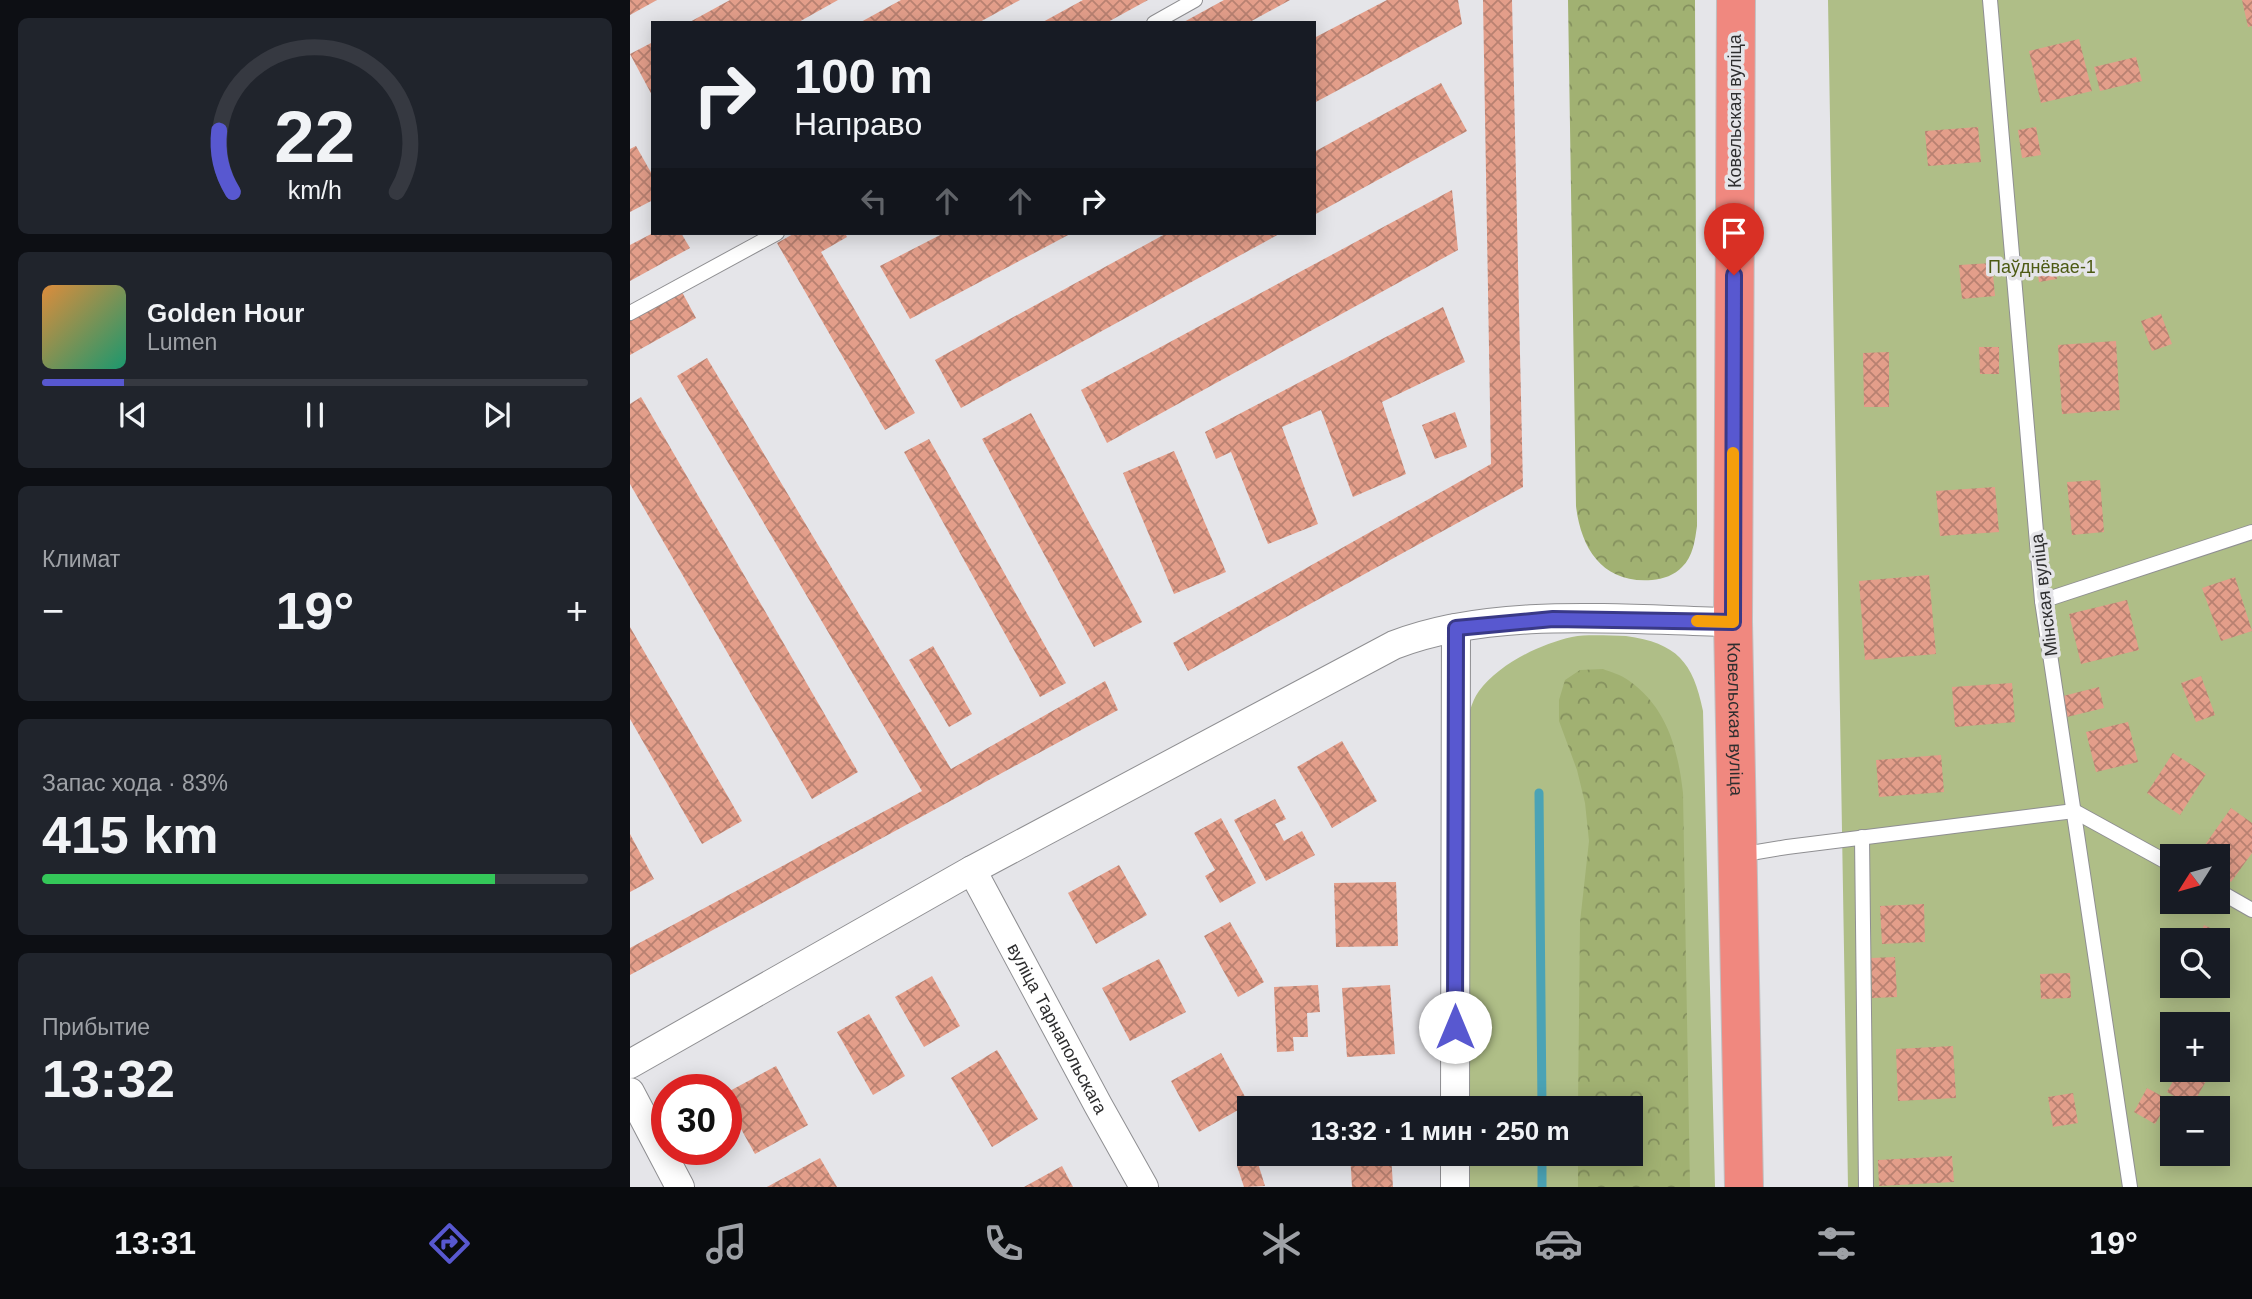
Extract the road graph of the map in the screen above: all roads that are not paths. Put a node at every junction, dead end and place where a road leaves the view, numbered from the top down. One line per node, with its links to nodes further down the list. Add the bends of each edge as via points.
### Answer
1 (1195, 0): 4 (lane)
2 (1735, 0): 9 (highway, Ковельская вуліца)
3 (1990, 0): 8 (lane, Мінская вуліца)
4 (1158, 21)
5 (774, 235): 6 (lane)
6 (630, 313)
7 (2252, 531): 8 (lane)
8 (2042, 601): 11 (lane, Мінская вуліца)
9 (1733, 622): 10 (street, via 1553,619); 13 (highway, Ковельская вуліца)
10 (1456, 628): 15 (street, via 1413,638 1370,657); 20 (street)
11 (2074, 811): 12 (lane); 14 (lane); 27 (lane, Мінская вуліца)
12 (1862, 837): 13 (lane); 26 (lane)
13 (1739, 856): 25 (highway, Ковельская вуліца)
14 (2160, 858)
15 (972, 870): 18 (street); 23 (street, вуліца Тарнапольскага)
16 (2230, 897): 17 (lane)
17 (2252, 910)
18 (630, 1064)
19 (630, 1093): 22 (street)
20 (1455, 1096)
21 (1455, 1166): 24 (street)
22 (680, 1187)
23 (1144, 1187)
24 (1455, 1187)
25 (1744, 1187)
26 (1866, 1187)
27 (2130, 1187)

